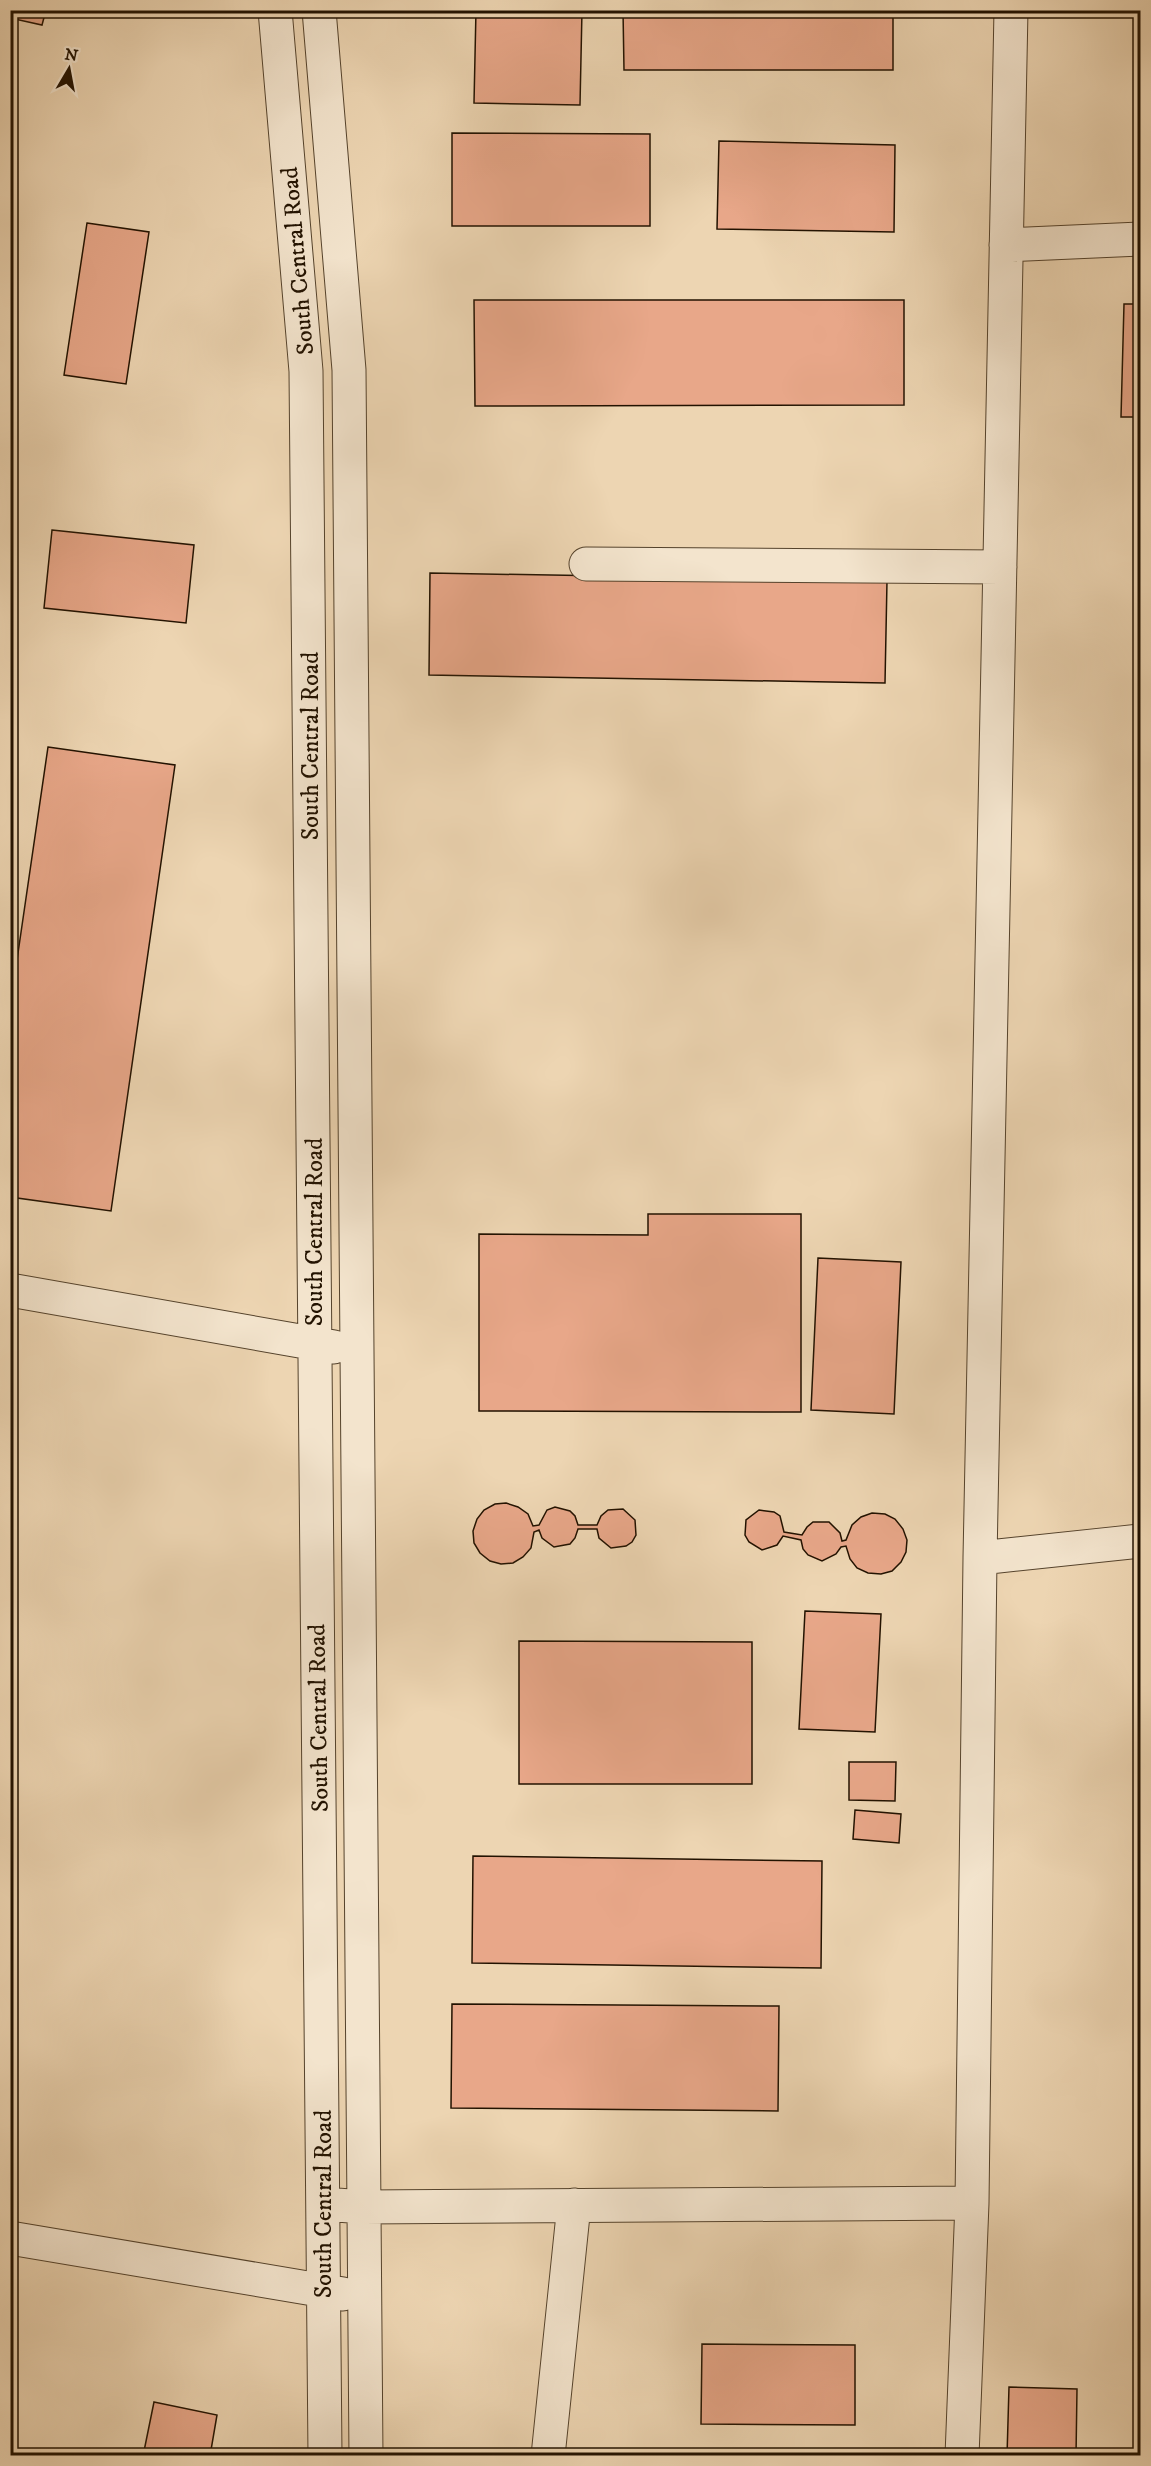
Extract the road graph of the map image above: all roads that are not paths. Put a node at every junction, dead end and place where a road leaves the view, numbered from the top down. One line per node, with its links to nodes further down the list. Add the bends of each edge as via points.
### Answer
1 (275, 10): 9 (street, South Central Road, via 306,371)
2 (319, 10): 10 (street, South Central Road, via 349,370)
3 (1011, 10): 5 (street)
4 (1140, 239): 5 (street)
5 (1006, 245): 7 (street)
6 (586, 564): 7 (street)
7 (1000, 567): 12 (street)
8 (10, 1290): 9 (street)
9 (315, 1344): 10 (street); 14 (street, South Central Road)
10 (357, 1351): 16 (street, South Central Road)
11 (1140, 1541): 12 (street)
12 (980, 1558): 13 (street)
13 (972, 2203): 15 (street); 23 (street)
14 (323, 2204): 16 (street); 18 (street, South Central Road)
15 (574, 2205): 16 (street); 22 (street)
16 (364, 2206): 19 (street, South Central Road)
17 (10, 2238): 18 (street)
18 (323, 2292): 19 (street); 20 (street, South Central Road)
19 (364, 2297): 21 (street, South Central Road)
20 (325, 2456)
21 (366, 2456)
22 (548, 2456)
23 (962, 2456)

